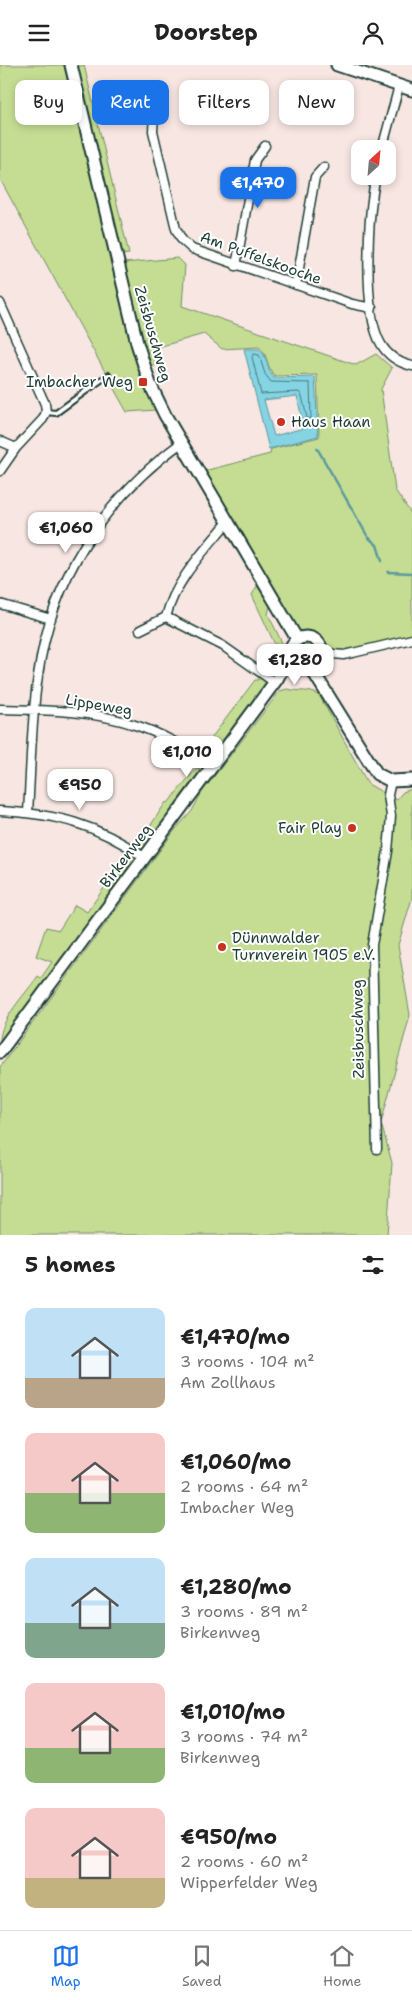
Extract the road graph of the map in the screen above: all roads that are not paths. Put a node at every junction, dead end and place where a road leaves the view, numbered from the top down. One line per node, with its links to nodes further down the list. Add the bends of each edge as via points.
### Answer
1 (71, 65): 18 (street, Zeisbuschweg, via 144,369)
2 (337, 65): 3 (street)
3 (399, 86): 4 (street); 6 (street)
4 (412, 90)
5 (153, 125): 10 (street, Am Puffelskooche, via 176,229 182,240 192,249)
6 (384, 140)
7 (266, 146): 10 (street, via 255,160)
8 (324, 167): 11 (street, via 315,177)
9 (375, 185): 13 (street, via 368,242)
10 (236, 265): 11 (street, Am Puffelskooche)
11 (296, 285): 13 (street, Am Puffelskooche)
12 (0, 303): 16 (street)
13 (372, 308): 14 (street, via 381,344 395,359)
14 (412, 366)
15 (108, 375): 16 (lane, via 56,413)
16 (46, 412): 19 (street)
17 (0, 441): 19 (street)
18 (181, 443): 21 (street, Zeisbuschweg); 24 (street, via 151,466 93,531 68,575)
19 (16, 448): 20 (street)
20 (0, 471)
21 (227, 523): 23 (street, via 171,599); 26 (street, Zeisbuschweg)
22 (0, 604): 24 (street)
23 (166, 617): 25 (street); 31 (street, via 223,646)
24 (51, 619): 33 (street, via 38,676)
25 (140, 630)
26 (297, 639): 28 (street, via 305,636 314,638); 29 (street, via 291,646)
27 (412, 639): 28 (street, via 344,655)
28 (322, 653): 30 (street, via 319,662)
29 (290, 655): 30 (street, via 293,663); 31 (street, Birkenweg)
30 (306, 668): 31 (street, Birkenweg); 36 (street, via 371,767)
31 (276, 681): 34 (street, Birkenweg)
32 (0, 709): 33 (street, Lippeweg)
33 (35, 710): 34 (street, Lippeweg, via 76,712 138,726 164,736); 38 (street)
34 (214, 764): 39 (street, Birkenweg)
35 (412, 780): 36 (street)
36 (391, 781): 41 (street, Zeisbuschweg, via 388,851 372,945)
37 (0, 811): 38 (street)
38 (28, 812): 39 (street, via 61,817 88,826)
39 (144, 857): 40 (street, Birkenweg)
40 (1, 1050)
41 (377, 1149)

